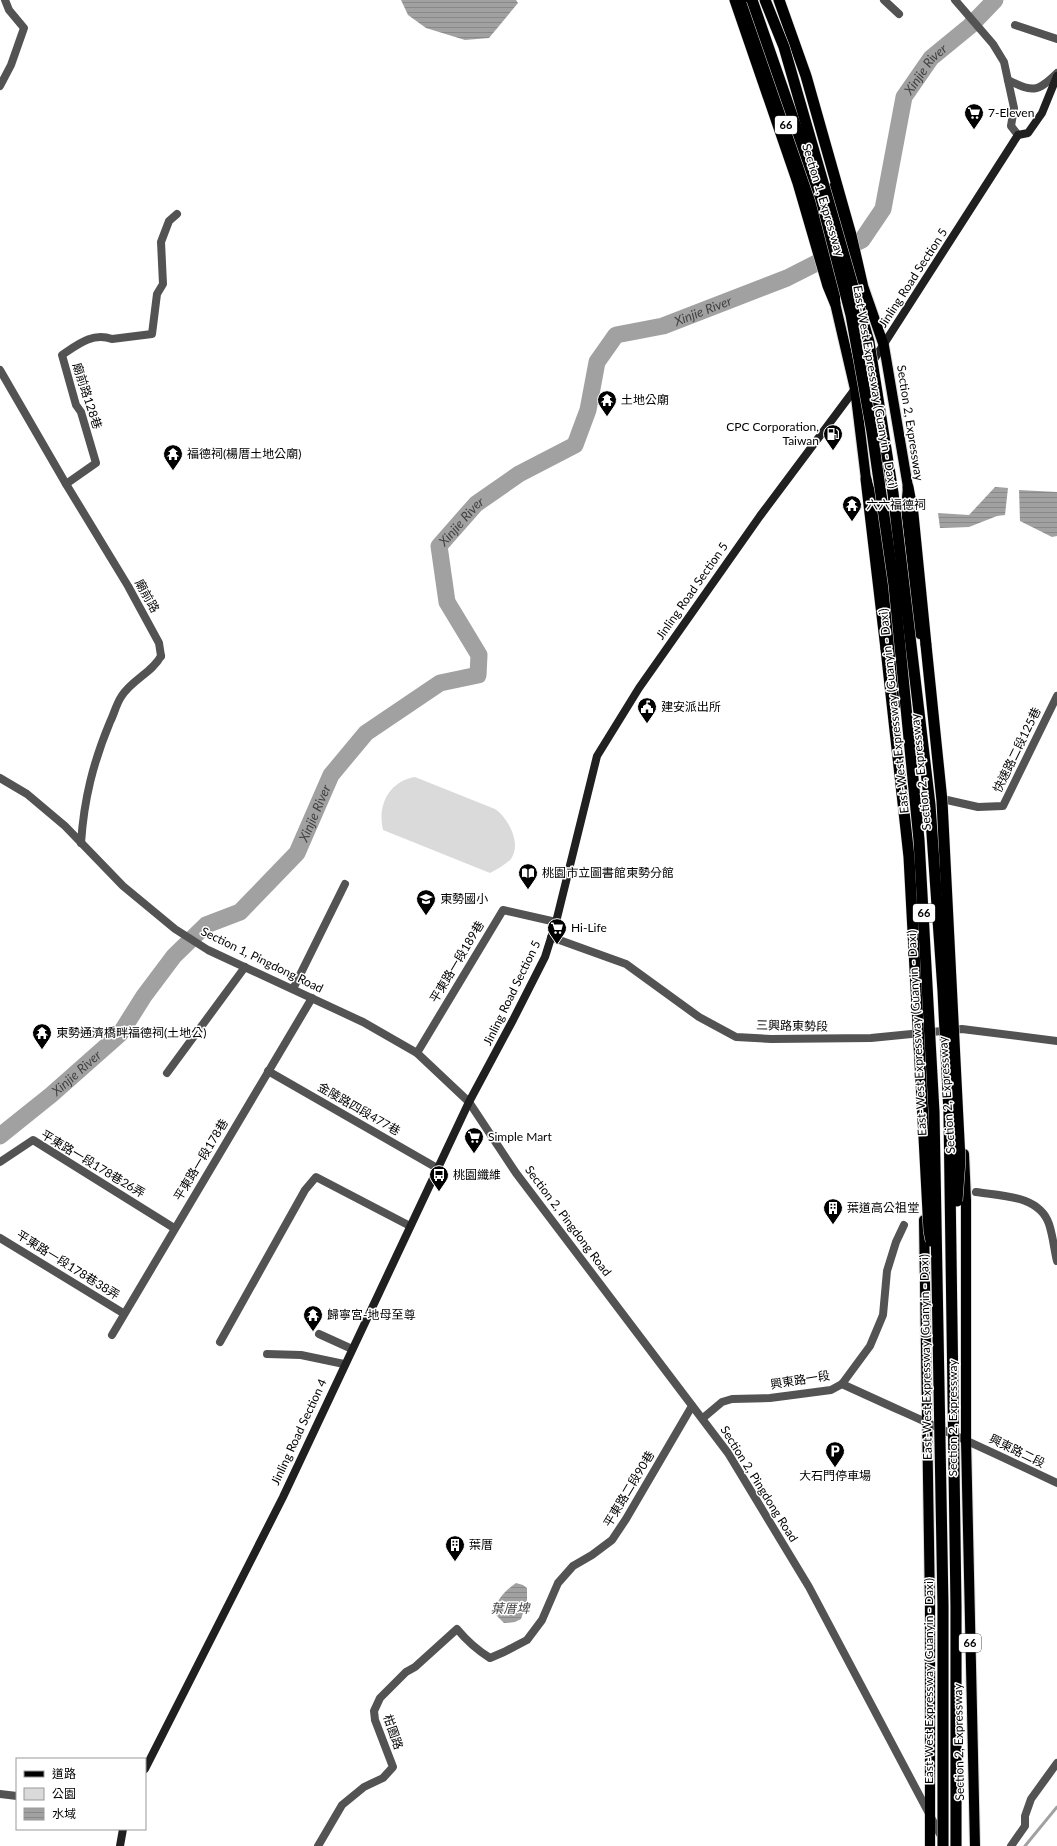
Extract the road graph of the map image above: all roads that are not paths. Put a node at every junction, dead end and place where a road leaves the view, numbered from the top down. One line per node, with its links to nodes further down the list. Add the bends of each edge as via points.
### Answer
1 (5, 0): 15 (street, via 9,10 24,28)
2 (736, 0): 19 (highway)
3 (742, 0): 19 (main road, Section 1, Expressway / 66, via 808,189)
4 (752, 0): 55 (highway, East-West Expressway (Guanyin - Daxi) / 66, bridge, via 821,199 851,315 872,432 894,585 919,840 934,1112)
5 (765, 0): 56 (highway, East-West Expressway (Guanyin - Daxi) / 66, bridge, via 784,47 869,342 893,493 930,813 949,1113)
6 (778, 0): 18 (main road, Section 1, Expressway / 66); 18 (highway, via 806,76)
7 (884, 0): 9 (street)
8 (955, 0): 14 (street, via 993,44 1004,62)
9 (899, 14)
10 (1015, 25): 11 (street)
11 (1057, 39)
12 (1057, 73): 14 (street, via 1044,86 1032,89)
13 (1057, 76): 16 (main road, via 1042,113 1028,133)
14 (1008, 80): 16 (street, via 1014,108 1011,126)
15 (0, 86)
16 (1018, 135): 22 (main road, Jinling Road Section 5)
17 (177, 214): 26 (street, 廟前路128巷, via 169,221 161,242 163,284 157,294 152,334 112,339 87,338 62,355 96,463)
18 (848, 237): 20 (highway)
19 (822, 252): 21 (highway)
20 (862, 283): 22 (main road, 66)
21 (835, 303): 24 (main road, 66)
22 (884, 346): 24 (main road, Jinling Road Section 5); 27 (main road, Section 2, Expressway / 66)
23 (0, 370): 26 (street, 廟前路)
24 (855, 389): 25 (main road, Section 2, Expressway / 66); 33 (main road, Jinling Road Section 5, via 760,516 639,688 597,756)
25 (866, 479): 39 (main road, Section 2, Expressway / 66, via 878,517 914,853); 55 (highway, bridge, via 909,857 929,1231)
26 (66, 484): 31 (street, 廟前路, via 128,586 159,643 161,656 156,664 121,696 100,745 88,787)
27 (908, 487): 38 (main road, Section 2, Expressway / 66, via 907,525 938,804); 56 (highway, bridge, via 913,514 942,801 960,1160)
28 (1057, 696): 30 (street, 快速路二段125巷, via 1003,806 978,807)
29 (0, 778): 31 (street, Section 1, Pingdong Road, via 27,794)
30 (947, 800)
31 (81, 843): 35 (street, Section 1, Pingdong Road, via 123,886 175,929 208,950)
32 (345, 884): 36 (street)
33 (556, 922): 34 (main road, Jinling Road Section 5); 41 (street, 平東路一段189巷, via 503,910)
34 (552, 938): 39 (street, 三興路東勢段, via 626,964 699,1017 736,1037 871,1038); 44 (main road, Jinling Road Section 5, via 514,1020)
35 (245, 967): 36 (street, Section 1, Pingdong Road); 43 (street)
36 (293, 989): 37 (street, Section 1, Pingdong Road)
37 (312, 998): 41 (street, Section 1, Pingdong Road, via 363,1022); 42 (street, 平東路一段178巷)
38 (956, 1029): 39 (street, 三興路東勢段); 40 (street, 三興路東勢段); 68 (main road, Section 2, Expressway / 66, via 966,1188)
39 (923, 1032): 67 (main road, Section 2, Expressway / 66)
40 (1057, 1041)
41 (417, 1053): 44 (street, Section 1, Pingdong Road)
42 (268, 1071): 46 (street, 金陵路四段477巷); 52 (street, 平東路一段178巷)
43 (166, 1073)
44 (469, 1102): 46 (main road, Jinling Road Section 4); 65 (street, Section 2, Pingdong Road, via 516,1173)
45 (0, 1162): 52 (street, 平東路一段178巷26弄, via 33,1140)
46 (438, 1168): 51 (main road, Jinling Road Section 4)
47 (976, 1192): 49 (street, via 1026,1201 1041,1210)
48 (1057, 1220): 49 (street)
49 (1048, 1223): 54 (street)
50 (904, 1225): 64 (street, via 887,1271 883,1315 870,1346)
51 (410, 1226): 60 (street, via 316,1177 305,1190); 61 (main road, Jinling Road Section 4)
52 (174, 1228): 57 (street, 平東路一段178巷)
53 (0, 1238): 57 (street, 平東路一段178巷38弄)
54 (1057, 1261)
55 (938, 1274): 80 (highway, East-West Expressway (Guanyin - Daxi) / 66, bridge, via 943,1606)
56 (951, 1276): 82 (highway, East-West Expressway (Guanyin - Daxi) / 66, bridge, via 956,1607)
57 (123, 1313): 59 (street, 平東路一段178巷)
58 (319, 1334): 61 (street)
59 (112, 1335)
60 (220, 1342)
61 (352, 1349): 63 (main road, Jinling Road Section 4)
62 (267, 1354): 63 (street, via 302,1354)
63 (344, 1364): 72 (main road, Jinling Road Section 4, via 283,1497)
64 (842, 1384): 66 (street, 興東路一段, via 831,1390 770,1398 732,1399 722,1402); 67 (street, 興東路一段)
65 (692, 1406): 66 (street, Section 2, Pingdong Road); 70 (street, 平東路二段90巷, via 612,1540 573,1566 558,1583 542,1620 527,1640 490,1658 465,1640)
66 (703, 1418): 75 (street, Section 2, Pingdong Road, via 728,1453 809,1587)
67 (927, 1424): 68 (street, 興東路一段); 75 (main road, Section 2, Expressway / 66)
68 (966, 1440): 69 (street, 興東路二段); 83 (main road, Section 2, Expressway / 66)
69 (1057, 1483)
70 (457, 1629): 78 (street, 柑園路, via 406,1672 380,1698 374,1711 375,1720 393,1767 383,1778 364,1787 342,1806)
71 (1057, 1763): 84 (street, via 1031,1799 1025,1816 1025,1826)
72 (146, 1767)
73 (0, 1794): 74 (street)
74 (16, 1796)
75 (930, 1816): 79 (main road, Section 2, Expressway / 66); 81 (street, Section 2, Pingdong Road)
76 (123, 1830): 77 (main road)
77 (120, 1846)
78 (318, 1846)
79 (930, 1846)
80 (943, 1846)
81 (946, 1846)
82 (956, 1846)
83 (975, 1846)
84 (1011, 1846)

